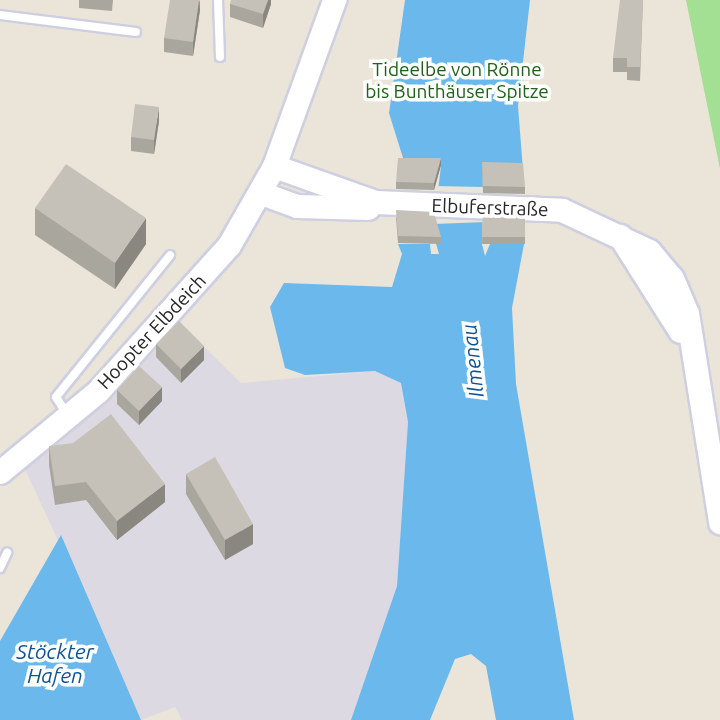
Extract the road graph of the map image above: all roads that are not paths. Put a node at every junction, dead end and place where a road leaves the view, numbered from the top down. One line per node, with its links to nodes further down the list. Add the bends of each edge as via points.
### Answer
1 (218, 0): 5 (lane)
2 (334, 0): 6 (street, Hoopter Elbdeich)
3 (0, 15): 4 (lane)
4 (136, 32)
5 (220, 57)
6 (274, 166): 7 (street, Hoopter Elbdeich); 8 (street, Elbuferstraße, via 353,197)
7 (261, 193): 8 (street, Elbuferstraße, via 313,208); 10 (street, Hoopter Elbdeich, via 202,279)
8 (396, 205): 12 (street, Elbuferstraße, via 525,207 579,215 620,236 664,298 696,375)
9 (170, 255): 10 (lane, via 56,397)
10 (69, 416): 11 (street, Hoopter Elbdeich)
11 (0, 472)
12 (720, 522)
13 (7, 554): 14 (lane)
14 (0, 568)

